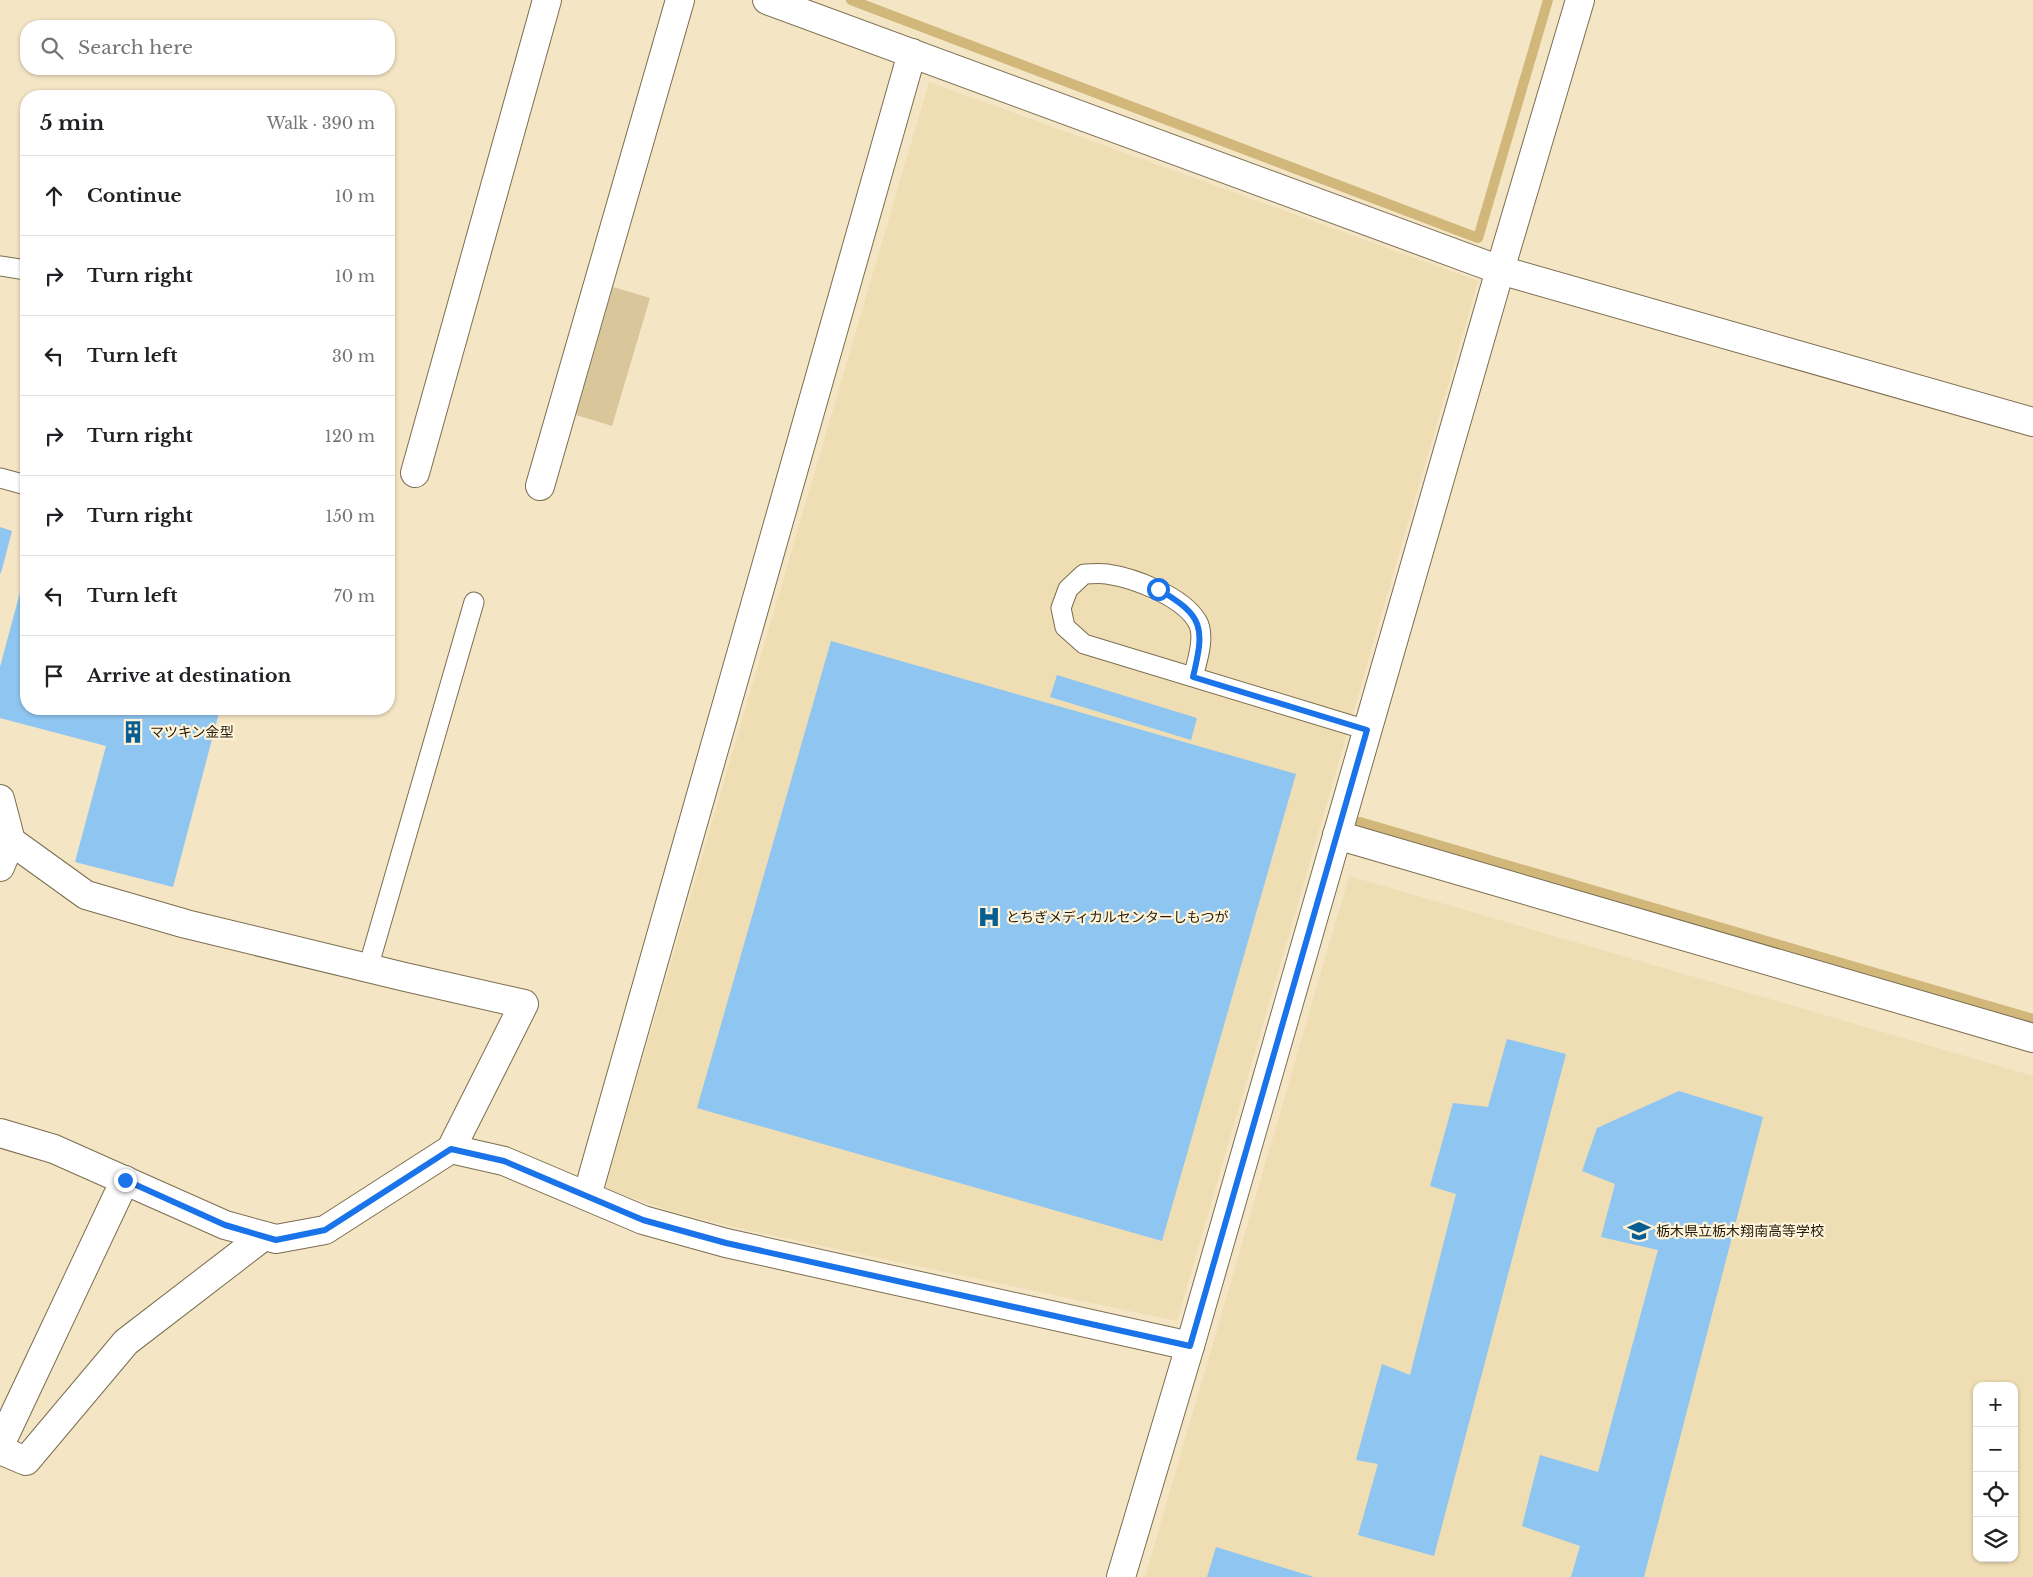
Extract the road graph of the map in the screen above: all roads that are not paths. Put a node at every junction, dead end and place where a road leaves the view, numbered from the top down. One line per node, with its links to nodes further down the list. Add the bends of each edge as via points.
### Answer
1 (547, 0): 10 (street)
2 (680, 0): 13 (street)
3 (767, 0): 5 (street)
4 (1580, 0): 8 (street)
5 (912, 53): 8 (street); 26 (street)
6 (0, 266): 7 (lane)
7 (20, 269)
8 (1500, 270): 9 (street); 16 (street)
9 (2033, 422)
10 (415, 473)
11 (0, 478): 12 (lane)
12 (20, 483)
13 (540, 486)
14 (474, 602): 21 (lane)
15 (1193, 677): 15 (lane, via 1084,644 1065,627 1061,608 1068,589 1084,574 1107,574 1158,589 1177,600 1198,621 1201,644); 16 (lane)
16 (1367, 730): 18 (street)
17 (0, 799): 19 (street)
18 (1337, 835): 22 (street); 28 (street)
19 (11, 841): 20 (street); 21 (street, via 86,895 186,924)
20 (0, 867)
21 (368, 968): 24 (street, via 524,1004)
22 (2033, 1038)
23 (0, 1133): 25 (street, via 54,1149)
24 (451, 1149): 26 (street, via 504,1161); 27 (street, via 325,1230 276,1240)
25 (125, 1180): 27 (street, via 225,1225); 29 (street)
26 (587, 1196): 28 (street, via 643,1220 726,1243)
27 (264, 1236): 30 (street, via 126,1342 26,1461)
28 (1190, 1346): 31 (street)
29 (0, 1445)
30 (0, 1450)
31 (1121, 1577)

